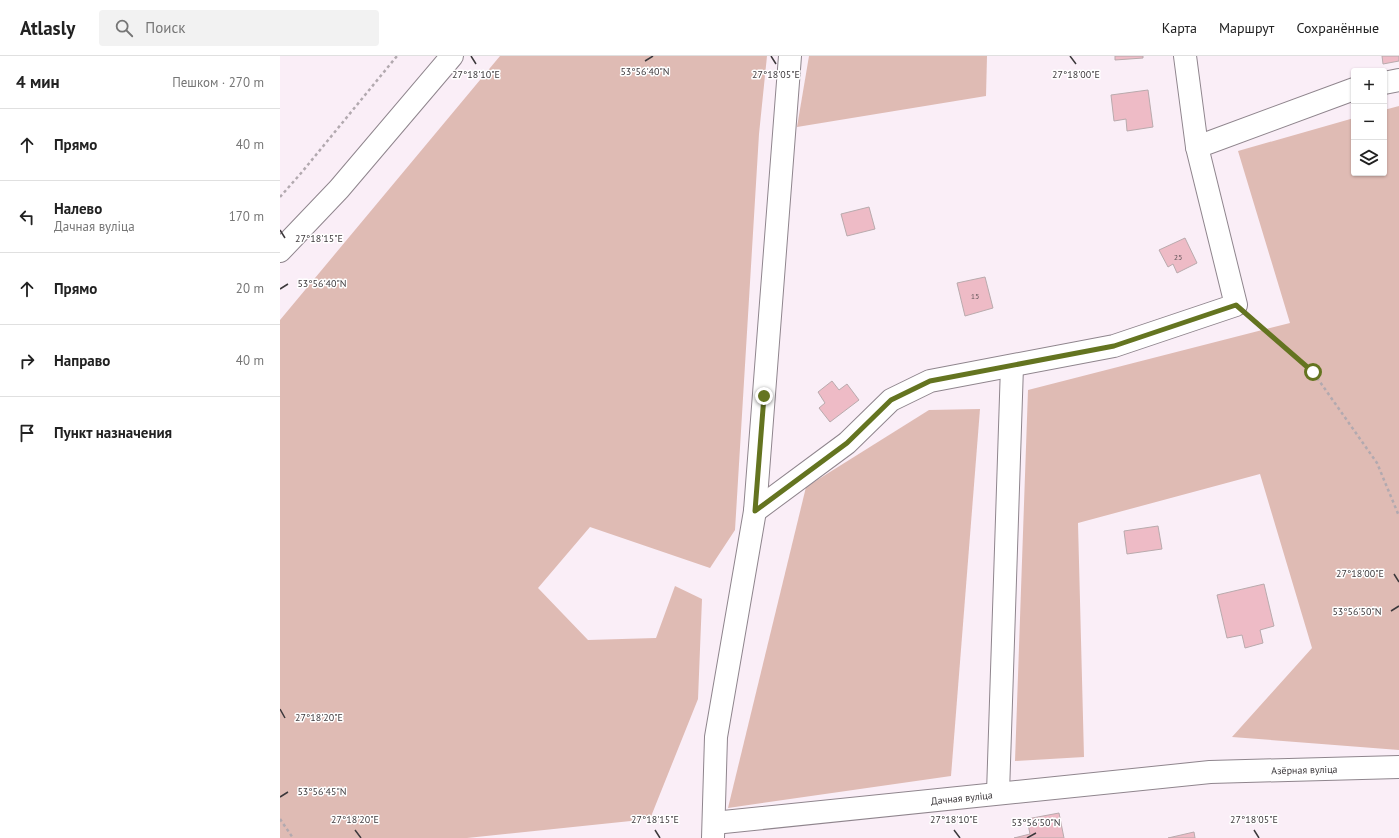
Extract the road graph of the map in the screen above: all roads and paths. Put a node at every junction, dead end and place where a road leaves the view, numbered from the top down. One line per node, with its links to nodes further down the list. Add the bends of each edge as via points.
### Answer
1 (397, 56): 9 (path)
2 (452, 56): 10 (street, via 339,189)
3 (790, 56): 13 (street)
4 (1185, 56): 8 (street)
5 (1399, 80): 6 (street)
6 (1387, 82)
7 (1351, 90): 8 (street)
8 (1198, 147): 11 (street)
9 (280, 197)
10 (280, 251)
11 (1236, 305): 12 (street, via 1114,346); 14 (path, via 1313,372 1377,463)
12 (1012, 366): 13 (street, via 930,381 891,400 847,443); 17 (street)
13 (755, 511): 19 (street, via 716,737)
14 (1399, 516)
15 (1399, 767): 16 (street, Азёрная вуліца)
16 (1210, 772): 17 (street, Дачная вуліца)
17 (998, 793): 19 (street, Дачная вуліца)
18 (280, 819): 20 (path)
19 (714, 830)
20 (293, 838)

